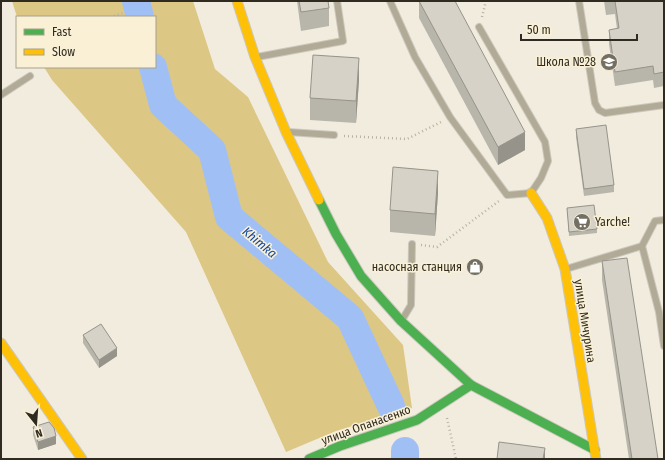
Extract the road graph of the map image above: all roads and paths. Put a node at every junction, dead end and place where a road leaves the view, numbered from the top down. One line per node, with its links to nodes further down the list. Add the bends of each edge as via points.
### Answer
1 (237, 1): 9 (street)
2 (337, 1): 9 (lane, via 343,41)
3 (390, 1): 13 (lane, via 415,57)
4 (486, 1): 8 (path)
5 (579, 1): 12 (lane, via 595,103 599,110 605,113)
6 (124, 13): 7 (path)
7 (114, 16)
8 (478, 27): 16 (lane, via 545,142 548,161)
9 (255, 57): 14 (street)
10 (30, 76): 11 (lane)
11 (1, 95)
12 (664, 105)
13 (450, 117): 15 (path, via 408,139); 17 (lane)
14 (286, 132): 15 (lane); 23 (street, via 336,234 357,270)
15 (334, 135)
16 (531, 193): 17 (lane); 22 (street, улица Мичурина, via 547,218)
17 (507, 195): 21 (path)
18 (664, 220): 20 (lane, via 655,221)
19 (412, 244): 23 (lane, via 411,305)
20 (642, 246): 22 (lane); 25 (lane, via 659,312)
21 (437, 247)
22 (565, 269): 28 (street, улица Мичурина)
23 (401, 321): 26 (street)
24 (1, 343): 29 (street)
25 (664, 346)
26 (471, 385): 27 (street, улица Опанасенко); 28 (street)
27 (444, 402): 30 (street, улица Опанасенко, via 417,420); 31 (path)
28 (595, 455)
29 (82, 459)
30 (309, 459)
31 (456, 459)

